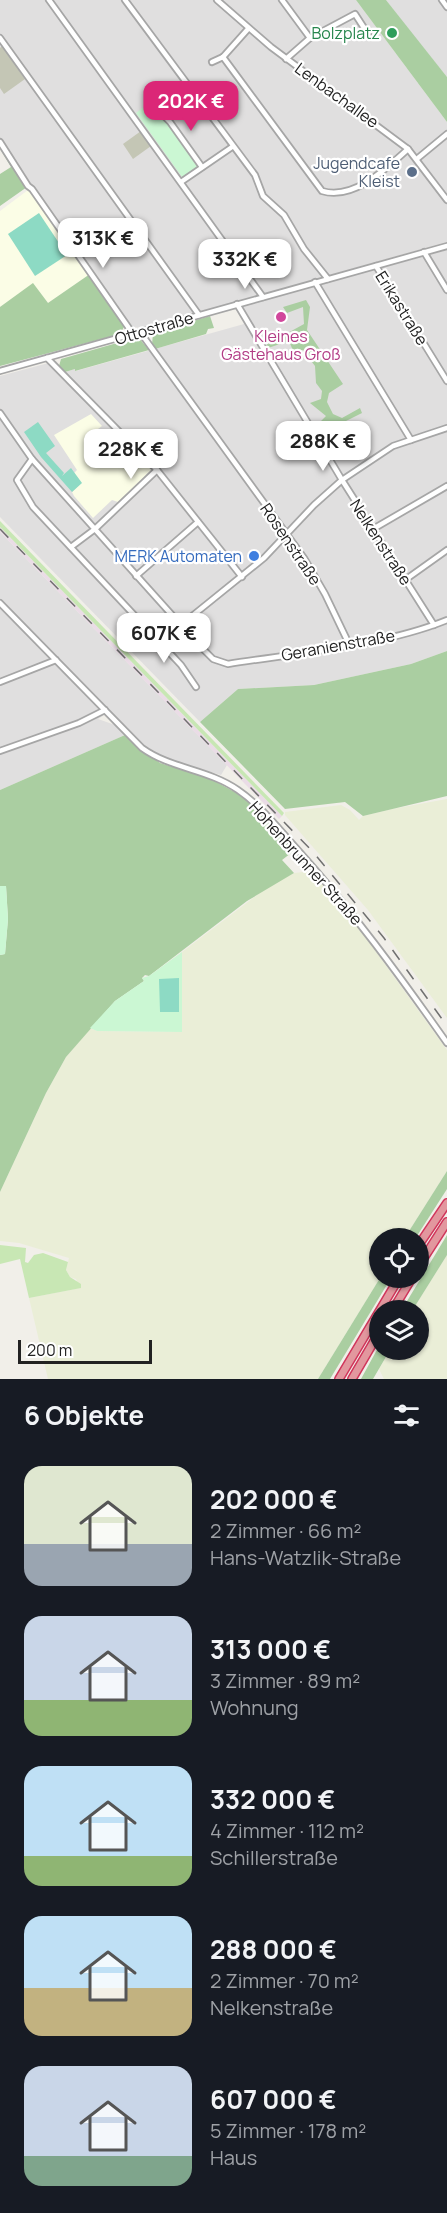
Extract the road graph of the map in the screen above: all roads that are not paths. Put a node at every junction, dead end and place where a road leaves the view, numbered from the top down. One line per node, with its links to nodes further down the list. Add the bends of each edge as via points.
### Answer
1 (49, 0): 21 (street)
2 (125, 0): 17 (street)
3 (217, 0): 7 (street, Lenbachallee)
4 (282, 0): 10 (street)
5 (442, 0): 6 (street)
6 (447, 7)
7 (248, 29): 11 (street); 12 (street, Lenbachallee)
8 (368, 34): 10 (street, via 355,14)
9 (0, 38): 31 (street)
10 (310, 38): 12 (street)
11 (223, 57): 13 (street); 18 (street, via 322,191 335,194 351,190)
12 (286, 59): 18 (street, Lenbachallee)
13 (212, 62)
14 (161, 113): 20 (street)
15 (447, 134): 19 (street)
16 (0, 142): 33 (street)
17 (232, 147): 20 (street); 26 (street, via 255,176 263,196 284,215)
18 (408, 149): 19 (street, Lenbachallee)
19 (418, 158): 22 (street, Lenbachallee)
20 (202, 167): 21 (street)
21 (181, 182): 29 (street)
22 (447, 200)
23 (447, 246): 24 (street, Ottostraße)
24 (424, 252): 25 (street, Ottostraße); 28 (street)
25 (376, 266): 26 (street, Ottostraße); 36 (street, Erikastraße)
26 (328, 279): 27 (street, Ottostraße)
27 (315, 282): 29 (street, Ottostraße); 39 (street)
28 (447, 290)
29 (263, 297): 30 (street, Ottostraße)
30 (237, 304): 31 (street, Ottostraße); 42 (street, Nelkenstraße)
31 (199, 315): 32 (street, Ottostraße)
32 (140, 332): 33 (street, Ottostraße); 47 (street, Rosenstraße)
33 (133, 334): 34 (street, Ottostraße)
34 (47, 358): 35 (street, Ottostraße); 41 (street)
35 (0, 371)
36 (447, 381)
37 (0, 413): 40 (street)
38 (447, 428): 39 (street)
39 (411, 441): 42 (street, via 383,452)
40 (32, 459): 46 (street); 48 (street, via 18,477 18,486)
41 (157, 471): 44 (street); 46 (street)
42 (342, 480): 45 (street, Nelkenstraße); 47 (street)
43 (447, 486): 45 (street)
44 (198, 522): 50 (street); 51 (street)
45 (373, 529): 52 (street, Nelkenstraße)
46 (95, 530): 48 (street); 50 (street)
47 (286, 534): 51 (street); 58 (street, Rosenstraße, via 324,591)
48 (71, 547): 57 (street)
49 (447, 550): 52 (street)
50 (136, 576): 55 (street)
51 (242, 577): 55 (street)
52 (405, 580): 56 (street, Nelkenstraße)
53 (0, 603): 59 (street, Hohenbrunner Straße)
54 (447, 620): 56 (street, Geranienstraße)
55 (179, 623): 57 (street); 58 (street, Geranienstraße, via 213,659 228,664)
56 (434, 625): 58 (street, Geranienstraße)
57 (154, 636): 61 (street)
58 (349, 644)
59 (56, 660): 60 (street); 62 (street, Hohenbrunner Straße)
60 (0, 682)
61 (196, 687)
62 (105, 710): 63 (street); 64 (street, Hohenbrunner Straße, via 154,756 214,777 256,805 360,922)
63 (0, 751)
64 (447, 1043)
65 (447, 1203): 67 (highway)
66 (447, 1222): 68 (highway)
67 (429, 1230)
68 (429, 1250)
69 (393, 1288): 71 (highway)
70 (369, 1350): 72 (highway)
71 (339, 1379)
72 (352, 1379)

